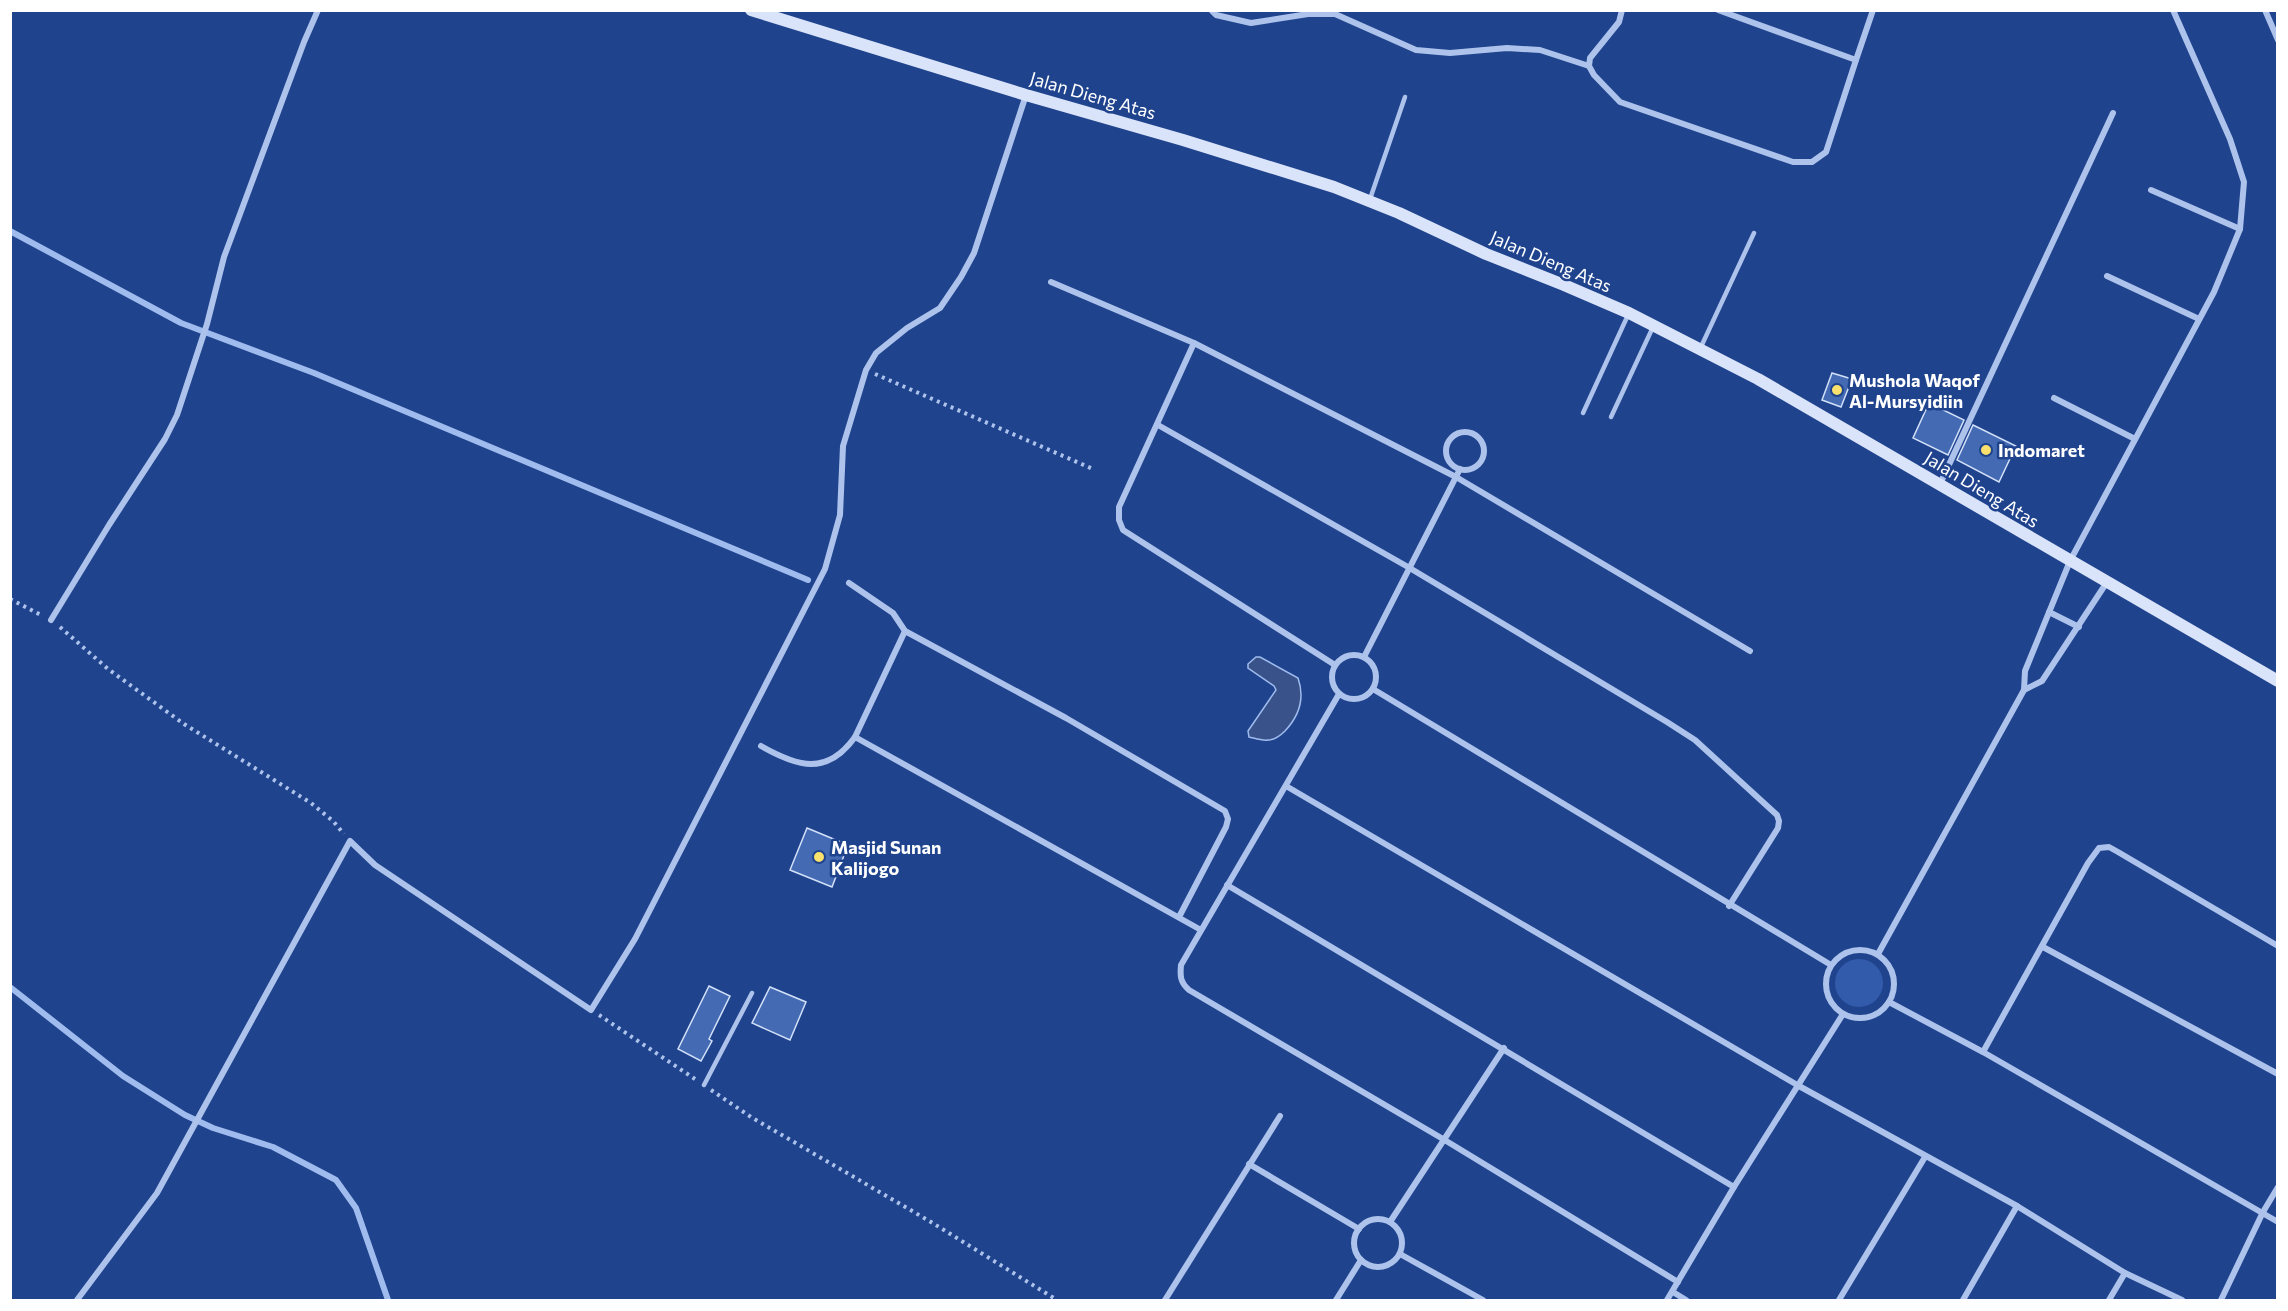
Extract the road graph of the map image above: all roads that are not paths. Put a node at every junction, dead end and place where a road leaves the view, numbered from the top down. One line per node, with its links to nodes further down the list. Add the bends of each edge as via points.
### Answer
1 (318, 10): 39 (street, via 224,257 177,416)
2 (752, 10): 12 (street, Jalan Dieng Atas)
3 (1210, 10): 11 (street, via 1251,23 1335,14 1416,50 1540,50)
4 (1622, 10): 11 (street, via 1619,22 1590,58)
5 (1719, 10): 10 (street)
6 (1873, 10): 10 (street)
7 (2173, 10): 17 (street, via 2230,139 2244,182)
8 (2265, 10): 9 (street)
9 (2277, 40)
10 (1856, 60): 11 (street, via 1826,152 1812,162 1793,162 1620,102)
11 (1589, 66)
12 (1026, 95): 16 (street, Jalan Dieng Atas, via 1243,158); 84 (street, via 974,253 940,308 876,353 866,370 843,446 840,515 825,569 635,939 591,1010 375,865 350,841 156,1193)
13 (1405, 97): 16 (lane)
14 (2114, 113): 33 (street)
15 (2151, 190): 17 (street)
16 (1369, 202): 21 (street, Jalan Dieng Atas)
17 (2240, 229): 22 (street)
18 (1754, 233): 25 (lane)
19 (2106, 276): 22 (street)
20 (1051, 282): 24 (street)
21 (1629, 313): 23 (street, Jalan Dieng Atas); 27 (lane)
22 (2199, 319): 30 (street)
23 (1654, 326): 25 (street, Jalan Dieng Atas); 28 (lane)
24 (1194, 343): 29 (street); 32 (street)
25 (1700, 349): 33 (street, Jalan Dieng Atas)
26 (2054, 398): 30 (street)
27 (1583, 413)
28 (1611, 417)
29 (1158, 425): 35 (street); 44 (street, via 1119,507 1124,530)
30 (2135, 439): 34 (street)
31 (1460, 469): 31 (street, via 1450,462 1447,445 1454,435 1472,433 1482,441 1485,454 1478,465); 32 (street)
32 (1456, 477): 35 (street); 42 (street)
33 (1940, 484): 34 (street, Jalan Dieng Atas)
34 (2070, 561): 36 (street, Jalan Dieng Atas); 38 (street)
35 (1408, 567): 43 (street); 53 (street, via 1695,740 1778,815 1778,828)
36 (2107, 582): 40 (street); 45 (street, Jalan Dieng Atas)
37 (849, 583): 41 (street, via 893,613)
38 (2049, 612): 40 (street); 47 (street, via 2025,671)
39 (51, 620)
40 (2079, 627): 47 (street, via 2042,681)
41 (905, 632): 49 (street); 54 (street, via 1066,718 1225,811 1226,827)
42 (1750, 651)
43 (1364, 657): 44 (street, via 1345,657); 46 (street, via 1376,675)
44 (1335, 665): 48 (street, via 1332,683)
45 (2277, 681)
46 (1373, 689): 48 (street, via 1353,700); 53 (street)
47 (2024, 690): 58 (street)
48 (1339, 694): 51 (street)
49 (855, 737): 50 (street, via 830,761 813,765 798,764); 54 (street)
50 (761, 746)
51 (1286, 786): 52 (street); 67 (street)
52 (1227, 885): 55 (street); 63 (street)
53 (1729, 906): 59 (street)
54 (1179, 917): 55 (street)
55 (1201, 930): 69 (street, via 1181,965 1182,983 1189,990)
56 (2277, 946): 57 (street, via 2104,847 2088,863)
57 (2043, 947): 64 (street); 65 (street)
58 (1878, 954): 59 (street, via 1852,950); 61 (street, via 1894,976)
59 (1831, 965): 62 (street, via 1825,980 1828,996)
60 (752, 993): 66 (lane)
61 (1889, 1002): 62 (street, via 1869,1017); 64 (street)
62 (1843, 1014): 67 (street)
63 (1504, 1048): 69 (street); 72 (street)
64 (1983, 1052): 75 (street)
65 (2277, 1074)
66 (704, 1085)
67 (1799, 1086): 70 (street); 72 (street)
68 (1280, 1116): 71 (street)
69 (1443, 1140): 76 (street); 82 (street)
70 (1925, 1156): 74 (street); 90 (street)
71 (1249, 1164): 78 (street); 85 (street)
72 (1734, 1187): 82 (street)
73 (2277, 1187): 75 (street)
74 (2017, 1206): 81 (street); 91 (street)
75 (2263, 1212): 77 (street); 94 (street)
76 (1390, 1222): 78 (street, via 1377,1219); 79 (street, via 1402,1240)
77 (2277, 1222)
78 (1359, 1229): 80 (street, via 1354,1242)
79 (1400, 1254): 80 (street, via 1382,1267); 87 (street)
80 (1361, 1260): 86 (street)
81 (2125, 1273): 92 (street); 93 (street)
82 (1678, 1282): 83 (street)
83 (1672, 1292): 88 (street); 89 (street)
84 (76, 1300)
85 (1165, 1300)
86 (1336, 1300)
87 (1483, 1300)
88 (1667, 1300)
89 (1686, 1300)
90 (1839, 1300)
91 (1963, 1300)
92 (2109, 1300)
93 (2182, 1300)
94 (2221, 1300)

